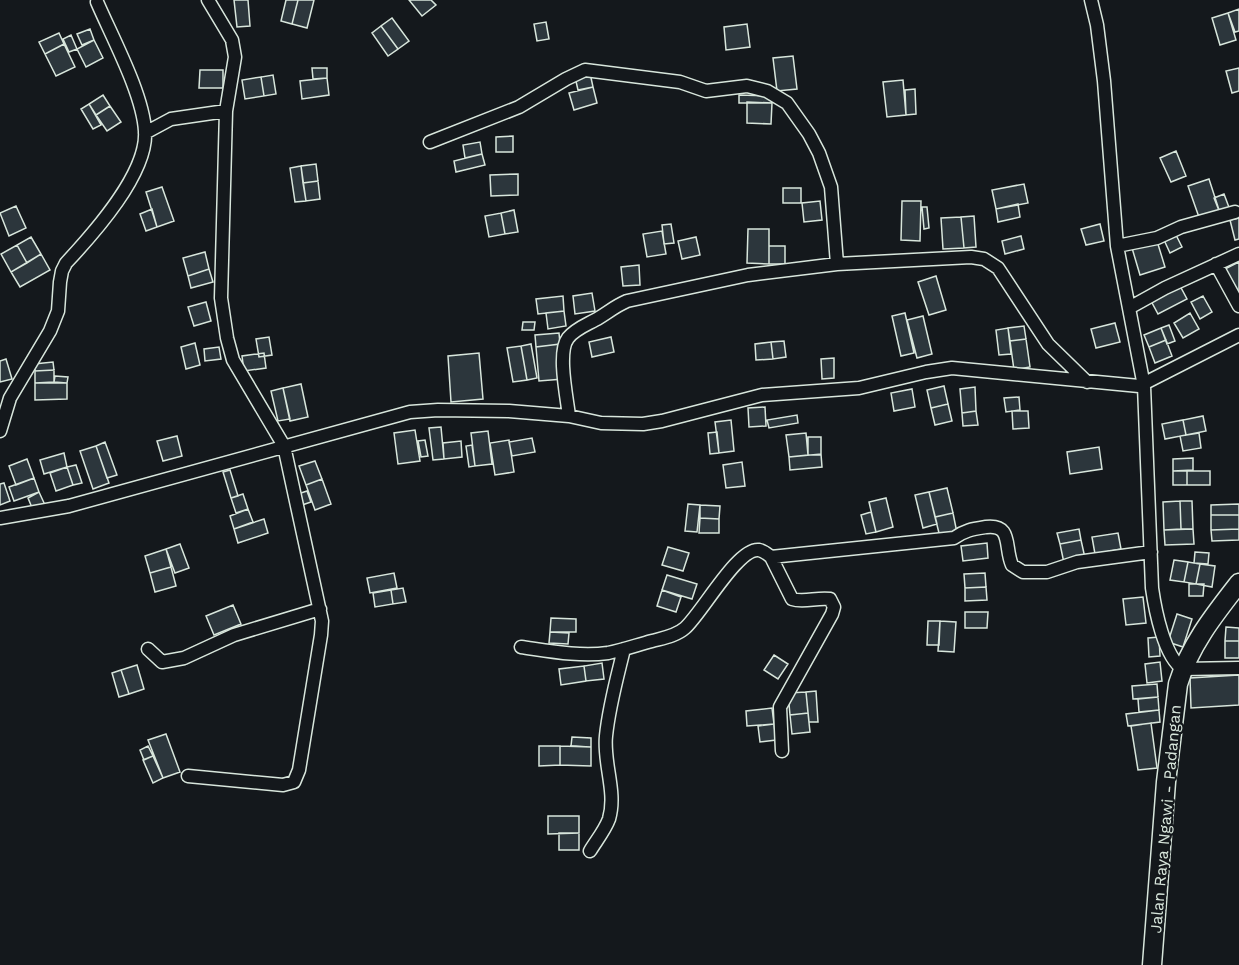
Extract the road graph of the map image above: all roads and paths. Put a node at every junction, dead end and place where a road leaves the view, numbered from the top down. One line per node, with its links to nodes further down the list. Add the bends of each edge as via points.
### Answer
1 (208, 0): 4 (street, via 234,47)
2 (1091, 0): 8 (street, via 1104,81)
3 (97, 2): 5 (street, via 136,93)
4 (226, 111): 5 (street, via 171,119); 19 (street, via 221,298 227,338 233,360)
5 (145, 133): 18 (street, via 139,163 112,209 62,271 58,311 10,398)
6 (430, 142): 10 (street, via 519,106 585,70 680,82 706,91 747,86 767,91 787,103 819,153 831,187)
7 (1235, 212): 8 (street, via 1157,238)
8 (1117, 246): 13 (street)
9 (1239, 254): 11 (street)
10 (837, 264): 15 (street, via 971,257 992,262 1047,344); 17 (street, via 748,275 627,301 610,309 566,340 563,358)
11 (1216, 264): 12 (street); 13 (street)
12 (1239, 306)
13 (1129, 308): 16 (street)
14 (1239, 335): 16 (street)
15 (1087, 382): 16 (street); 17 (street, via 945,369 858,388 762,396 643,424 602,423)
16 (1144, 386): 21 (street)
17 (569, 416): 19 (street, via 424,410)
18 (0, 431)
19 (284, 446): 20 (street, via 69,506); 24 (street)
20 (0, 518)
21 (1151, 552): 22 (street, via 1023,573 1012,565 1005,535 996,526 965,530 954,538); 29 (street, via 1155,607 1171,655)
22 (771, 557): 27 (street, via 758,550 745,555 685,628 675,635); 30 (street, via 792,599 826,598 834,607 780,707)
23 (1239, 583): 29 (highway, Jalan Raya Ngawi - Padangan, via 1205,626)
24 (320, 609): 26 (street, via 234,635 175,661 162,662); 31 (street, via 321,635 294,782 283,785)
25 (521, 647): 27 (street, via 586,654)
26 (148, 649)
27 (624, 649): 32 (street, via 605,738 611,809)
28 (1239, 668): 29 (street)
29 (1183, 669): 33 (highway, Jalan Raya Ngawi - Padangan, via 1175,699 1166,782)
30 (782, 751)
31 (188, 776)
32 (590, 851)
33 (1152, 965)

